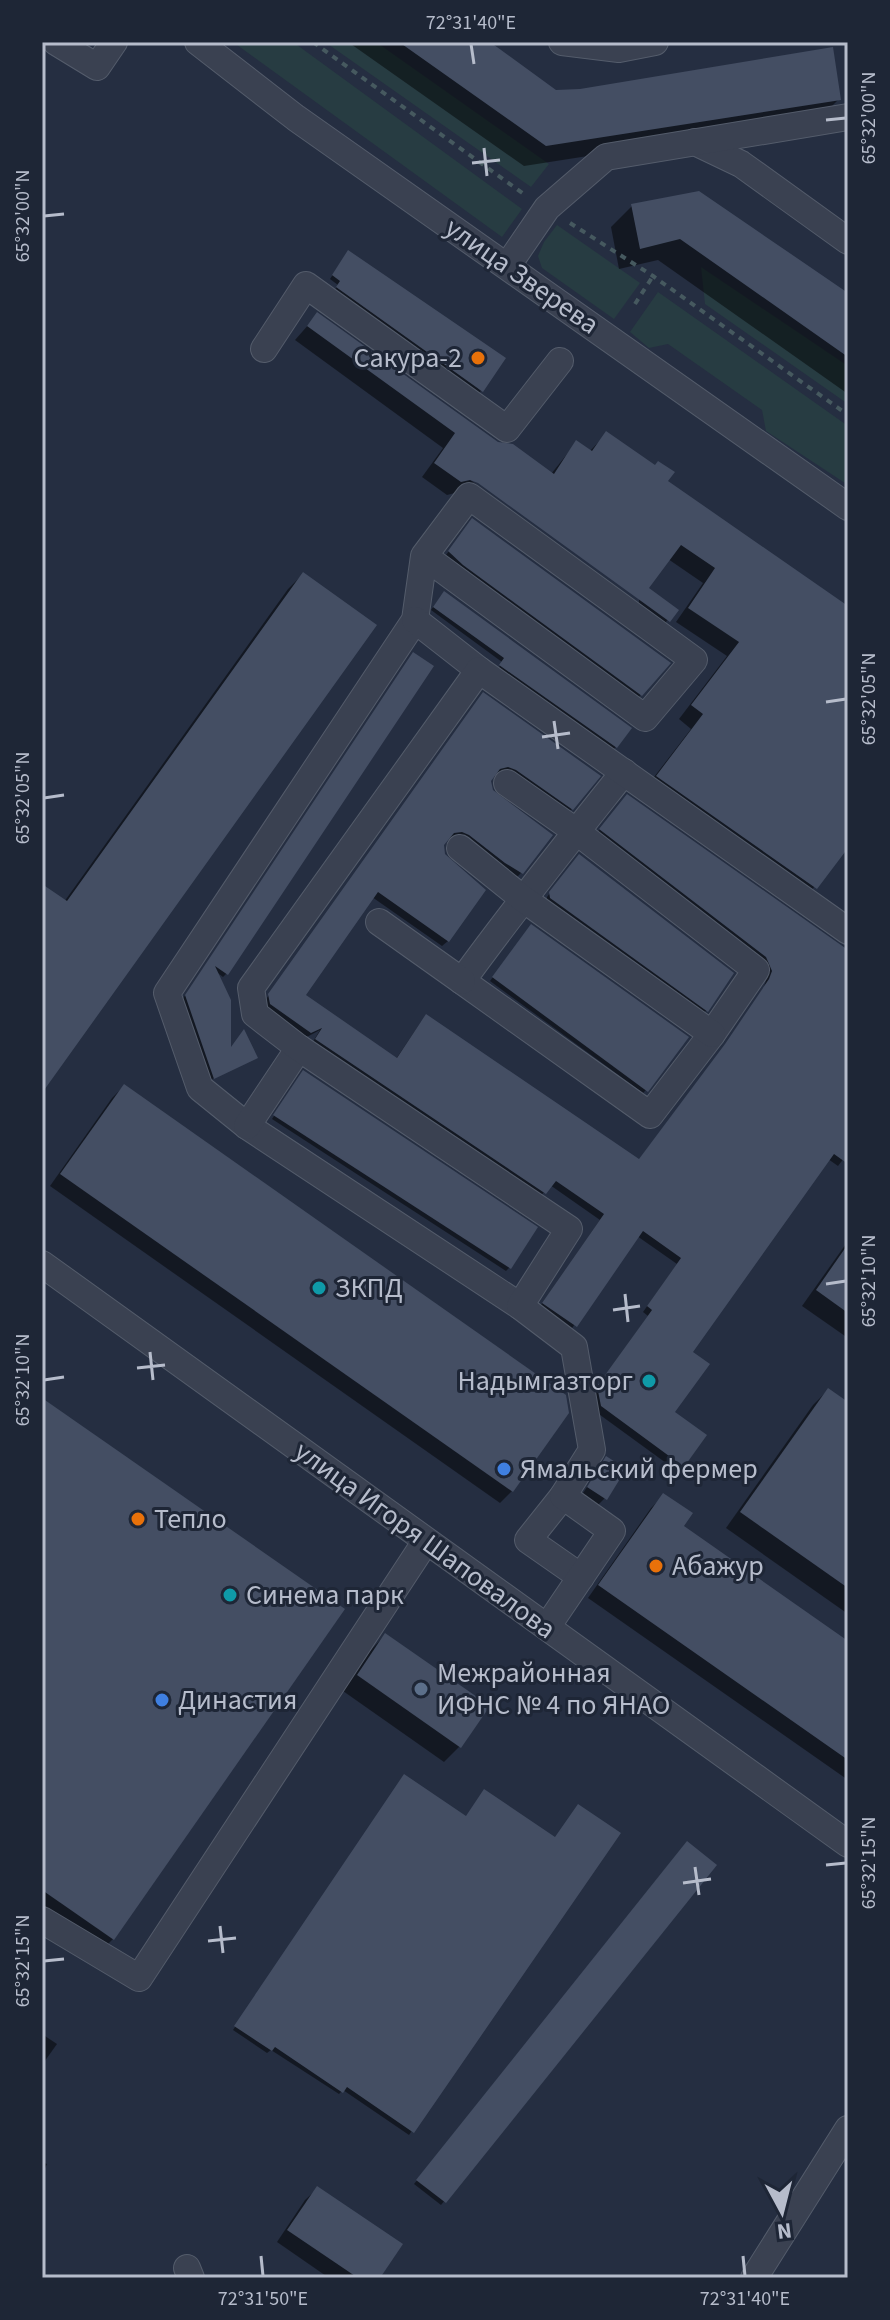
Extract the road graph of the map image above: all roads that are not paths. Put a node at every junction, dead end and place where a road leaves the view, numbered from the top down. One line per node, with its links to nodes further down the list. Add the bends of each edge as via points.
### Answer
1 (56, 42): 2 (street, via 97,67)
2 (114, 42)
3 (198, 42): 9 (street, улица Зверева, via 296,118)
4 (562, 42): 5 (street, via 619,49)
5 (655, 42)
6 (848, 117): 7 (street)
7 (695, 142): 8 (street, via 741,164); 9 (street, via 606,157 547,208)
8 (848, 241)
9 (508, 265): 12 (street, улица Зверева)
10 (264, 349): 11 (street, via 306,285 507,429)
11 (560, 361)
12 (848, 507)
13 (424, 556): 13 (street, via 645,718 694,660 469,496); 14 (street)
14 (415, 620): 15 (street); 26 (street, via 167,993 200,1088)
15 (479, 670): 16 (street); 25 (street, via 251,988 255,1014)
16 (624, 772): 18 (street); 22 (street)
17 (507, 783): 18 (street)
18 (577, 832): 20 (street); 24 (street, via 756,970)
19 (460, 848): 20 (street)
20 (522, 898): 23 (street); 24 (street)
21 (379, 922): 23 (street)
22 (848, 931)
23 (462, 981): 24 (street, via 650,1115)
24 (712, 1034)
25 (299, 1048): 26 (street); 28 (street, via 569,1229)
26 (247, 1126): 28 (street)
27 (42, 1264): 30 (street, улица Игоря Шаповалова)
28 (520, 1306): 29 (street, via 574,1347 592,1450)
29 (563, 1496): 31 (street, via 612,1531); 31 (street, via 528,1540)
30 (426, 1541): 32 (street, улица Игоря Шаповалова); 34 (street, via 139,1978)
31 (581, 1577): 32 (street)
32 (547, 1627): 33 (street, улица Игоря Шаповалова)
33 (848, 1844)
34 (42, 1920)
35 (848, 2129): 36 (street)
36 (754, 2278)

